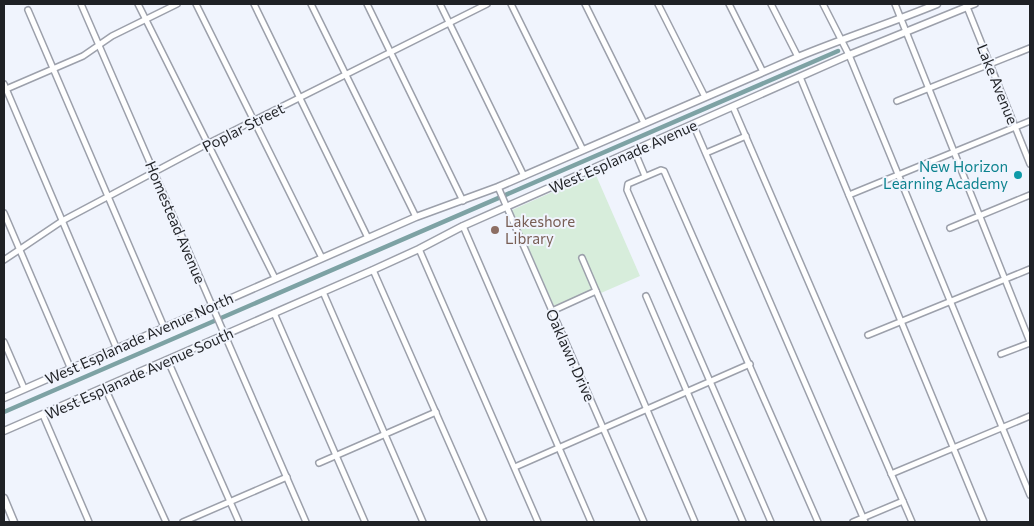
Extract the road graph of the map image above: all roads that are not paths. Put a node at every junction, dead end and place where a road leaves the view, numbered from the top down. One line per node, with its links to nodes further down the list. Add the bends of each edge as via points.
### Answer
1 (81, 4): 26 (street, Homestead Avenue)
2 (138, 4): 22 (street)
3 (177, 4): 22 (street)
4 (196, 4): 42 (street)
5 (254, 4): 39 (street)
6 (311, 4): 34 (street)
7 (366, 4): 28 (street)
8 (440, 4): 23 (street)
9 (487, 4): 23 (street, Poplar Street)
10 (511, 4): 49 (street)
11 (584, 4): 44 (street)
12 (658, 4): 38 (street)
13 (729, 4): 33 (street)
14 (771, 4): 30 (street)
15 (823, 4): 25 (street)
16 (895, 4): 21 (street)
17 (937, 4): 21 (main road, West Esplanade Avenue)
18 (975, 4): 19 (street, West Esplanade Avenue)
19 (966, 5): 24 (main road, West Esplanade Avenue); 31 (street, Lake Avenue)
20 (28, 10): 32 (street)
21 (901, 18): 24 (street); 25 (main road, West Esplanade Avenue)
22 (146, 19): 26 (street); 48 (street)
23 (450, 23): 28 (street, Poplar Street); 56 (street)
24 (906, 31): 29 (main road, West Esplanade Avenue); 37 (street)
25 (841, 39): 29 (street); 30 (main road, West Esplanade Avenue)
26 (98, 45): 32 (street, via 83,56); 54 (street, Homestead Avenue)
27 (1030, 48): 31 (street)
28 (390, 53): 34 (street, Poplar Street); 62 (street)
29 (849, 55): 35 (main road, West Esplanade Avenue); 55 (street)
30 (798, 57): 33 (main road, West Esplanade Avenue)
31 (990, 64): 37 (street); 46 (street, Lake Avenue)
32 (53, 69): 36 (street); 61 (street)
33 (763, 72): 38 (main road, West Esplanade Avenue)
34 (346, 75): 39 (street, Poplar Street); 66 (street)
35 (800, 77): 41 (main road, West Esplanade Avenue); 59 (street)
36 (4, 88): 67 (street)
37 (929, 88): 40 (street); 51 (street)
38 (705, 97): 44 (main road, West Esplanade Avenue)
39 (300, 98): 42 (street, Poplar Street); 70 (street)
40 (897, 101)
41 (733, 107): 45 (main road, West Esplanade Avenue); 47 (street)
42 (255, 120): 48 (street, Poplar Street); 73 (street)
43 (1030, 121): 46 (street)
44 (644, 123): 49 (main road, West Esplanade Avenue)
45 (693, 124): 50 (main road, West Esplanade Avenue); 52 (street)
46 (1015, 127): 51 (street); 53 (street, Lake Avenue)
47 (746, 136): 52 (street); 116 (street)
48 (207, 144): 54 (street, Poplar Street); 78 (street)
49 (583, 150): 56 (main road, West Esplanade Avenue)
50 (634, 150): 57 (street); 63 (main road, West Esplanade Avenue)
51 (955, 152): 55 (street); 65 (street)
52 (706, 153): 122 (street)
53 (1030, 164)
54 (155, 172): 61 (street, Poplar Street); 84 (street, Homestead Avenue)
55 (898, 175): 59 (street); 83 (street)
56 (524, 176): 58 (main road, West Esplanade Avenue)
57 (645, 176): 96 (street, via 664,171); 98 (street, via 628,184 627,190)
58 (499, 189): 62 (main road, West Esplanade Avenue); 63 (street, Oaklawn Drive)
59 (849, 195): 87 (street)
60 (1030, 195): 65 (street)
61 (108, 197): 67 (street, Poplar Street); 88 (street)
62 (463, 201): 66 (main road, West Esplanade Avenue)
63 (505, 204): 68 (main road, West Esplanade Avenue); 85 (street, Oaklawn Drive)
64 (4, 213): 72 (street)
65 (981, 216): 69 (street); 79 (street)
66 (416, 218): 70 (main road, West Esplanade Avenue)
67 (62, 220): 72 (street, Poplar Street); 93 (street)
68 (463, 226): 71 (main road, West Esplanade Avenue); 111 (street)
69 (950, 228)
70 (368, 238): 73 (main road, West Esplanade Avenue)
71 (419, 249): 77 (main road, West Esplanade Avenue); 115 (street)
72 (20, 250): 75 (street, Poplar Street); 97 (street)
73 (322, 258): 78 (main road, West Esplanade Avenue)
74 (582, 258): 80 (street)
75 (4, 260)
76 (1030, 269): 79 (street)
77 (373, 270): 81 (main road, West Esplanade Avenue); 104 (street)
78 (275, 278): 84 (main road, West Esplanade Avenue North)
79 (1006, 278): 83 (street); 92 (street)
80 (595, 288): 85 (street); 103 (street)
81 (323, 292): 86 (main road, West Esplanade Avenue); 110 (street)
82 (646, 296): 101 (street)
83 (951, 301): 87 (street); 108 (street)
84 (212, 306): 88 (main road, West Esplanade Avenue North); 89 (street, Homestead Avenue)
85 (552, 311): 107 (street, Oaklawn Drive)
86 (274, 314): 89 (main road, West Esplanade Avenue South); 113 (street)
87 (901, 321): 90 (street); 112 (street)
88 (164, 327): 93 (main road, West Esplanade Avenue North)
89 (225, 335): 95 (main road, West Esplanade Avenue South); 117 (street, Homestead Avenue)
90 (868, 335)
91 (4, 342): 99 (street)
92 (1030, 342): 94 (street)
93 (116, 347): 97 (main road, West Esplanade Avenue North)
94 (1001, 354)
95 (168, 360): 100 (main road, West Esplanade Avenue South); 121 (street)
96 (750, 364): 98 (street); 138 (street)
97 (70, 368): 99 (main road, West Esplanade Avenue North)
98 (710, 381): 101 (street); 137 (street)
99 (24, 388): 102 (main road, West Esplanade Avenue North)
100 (105, 388): 105 (main road, West Esplanade Avenue South); 125 (street)
101 (686, 391): 103 (street); 136 (street)
102 (4, 398)
103 (646, 409): 107 (street); 135 (street)
104 (436, 412): 110 (street); 131 (street)
105 (43, 415): 109 (main road, West Esplanade Avenue South); 124 (street)
106 (1030, 416): 108 (street)
107 (603, 428): 111 (street); 134 (street, Oaklawn Drive)
108 (1003, 428): 112 (street); 118 (street)
109 (4, 432)
110 (385, 434): 113 (street); 130 (street)
111 (559, 448): 115 (street); 133 (street)
112 (953, 448): 116 (street); 141 (street)
113 (336, 455): 114 (street); 129 (street)
114 (319, 463)
115 (514, 467): 132 (street)
116 (891, 474): 120 (street)
117 (287, 477): 121 (street); 128 (street, Homestead Avenue)
118 (1030, 495)
119 (4, 498): 123 (main road)
120 (903, 501): 122 (street); 140 (street)
121 (230, 502): 126 (street); 127 (street)
122 (864, 520): 139 (street)
123 (14, 522)
124 (90, 522)
125 (166, 522)
126 (183, 522)
127 (239, 522)
128 (306, 522)
129 (365, 522)
130 (423, 522)
131 (484, 522)
132 (538, 522)
133 (591, 522)
134 (644, 522)
135 (695, 522)
136 (743, 522)
137 (771, 522)
138 (818, 522)
139 (853, 522)
140 (912, 522)
141 (984, 522)

